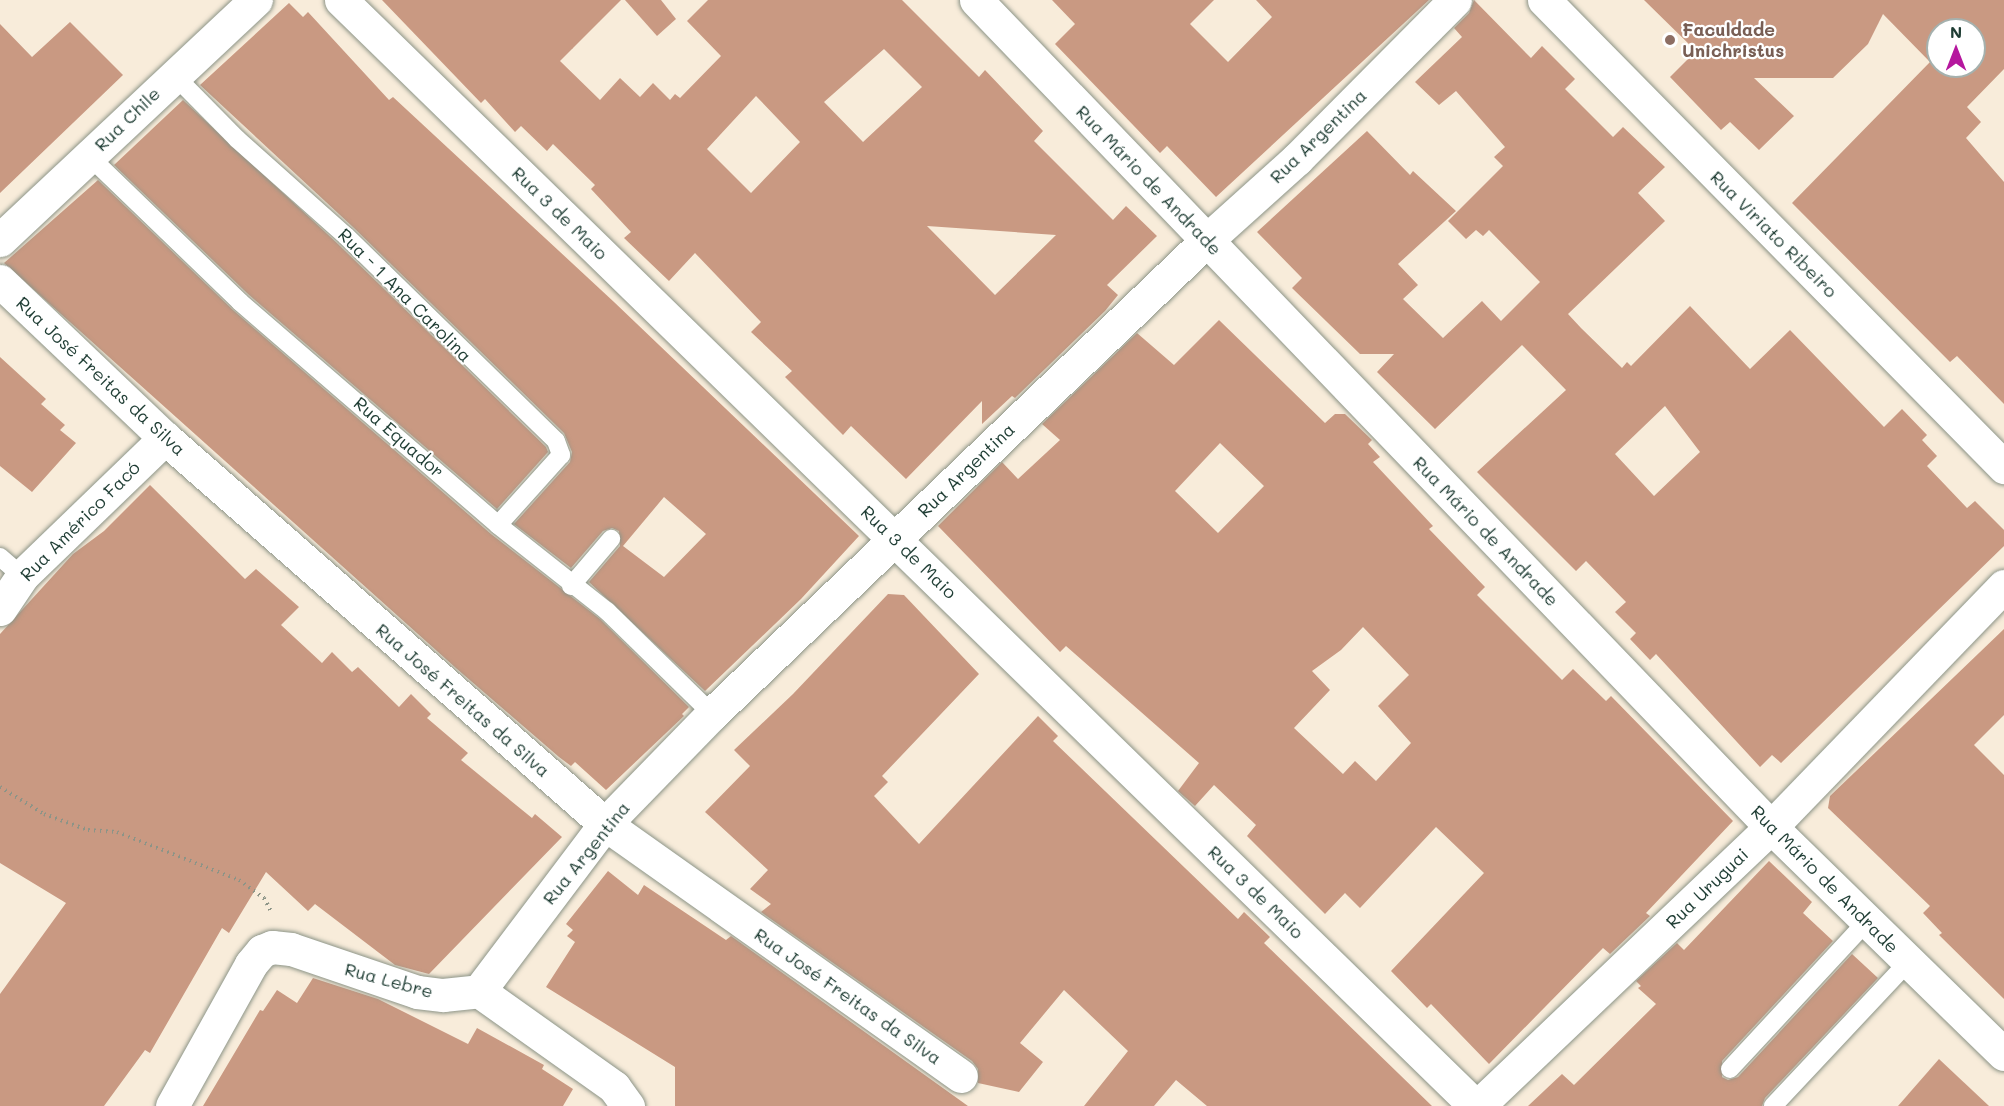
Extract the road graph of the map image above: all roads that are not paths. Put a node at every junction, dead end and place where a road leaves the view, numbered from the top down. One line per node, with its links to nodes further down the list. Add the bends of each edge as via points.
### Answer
1 (256, 0): 6 (street, Rua Chile)
2 (341, 0): 14 (street, Rua 3 de Maio)
3 (976, 0): 9 (street, Rua Mário de Andrade)
4 (1455, 0): 9 (street, Rua Argentina, via 1297,159)
5 (1544, 0): 12 (street, Rua Viriato Ribeiro)
6 (173, 74): 7 (street, Rua Chile); 13 (lane, Rua - 1 Ana Carolina, via 556,441 561,455)
7 (89, 156): 8 (street, Rua Chile); 13 (lane, Rua Equador, via 240,302)
8 (0, 240)
9 (1207, 240): 14 (street, Rua Argentina); 22 (street, Rua Mário de Andrade)
10 (0, 281): 11 (street, Rua José Freitas da Silva)
11 (165, 438): 16 (street, Rua Américo Facó); 21 (street, Rua José Freitas da Silva)
12 (2004, 467)
13 (498, 525): 17 (lane, Rua Equador)
14 (895, 538): 20 (street, Rua Argentina); 31 (street, Rua 3 de Maio)
15 (611, 539): 17 (lane)
16 (11, 567): 19 (street, Rua Américo Facó)
17 (571, 586): 20 (lane, Rua Equador, via 615,618)
18 (2004, 586): 22 (street, Rua Uruguai)
19 (0, 609)
20 (712, 714): 21 (street, Rua Argentina)
21 (605, 824): 25 (street, Rua Argentina); 28 (street, Rua José Freitas da Silva)
22 (1771, 827): 23 (street, Rua Mário de Andrade); 31 (street, Rua Uruguai)
23 (1867, 921): 24 (street, Rua Mário de Andrade); 27 (lane)
24 (1909, 961): 26 (street, Rua Mário de Andrade); 32 (lane)
25 (479, 991): 29 (street); 30 (street, Rua Lebre, via 443,995 417,992 291,949 262,951)
26 (2004, 1054)
27 (1730, 1069)
28 (961, 1076)
29 (621, 1096)
30 (172, 1106)
31 (1476, 1106)
32 (1773, 1106)

